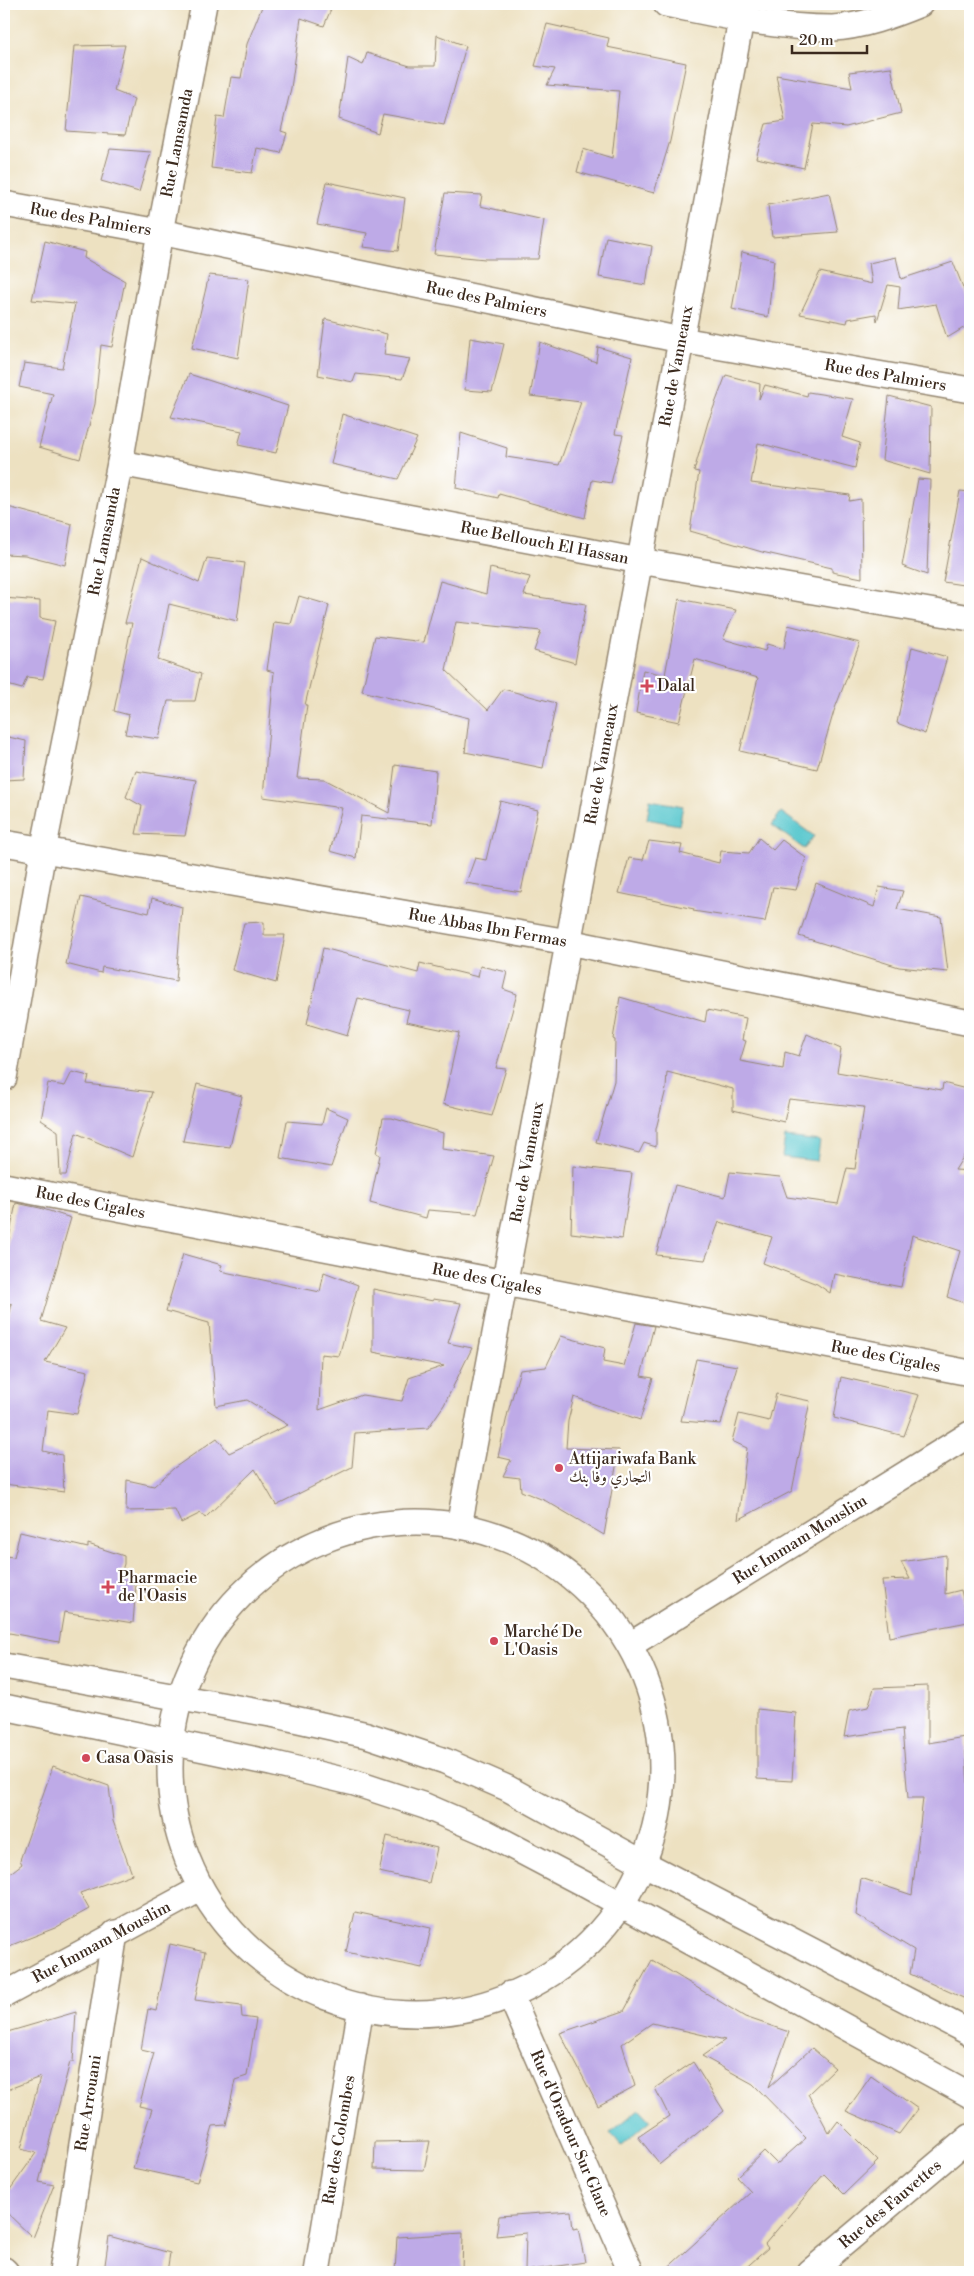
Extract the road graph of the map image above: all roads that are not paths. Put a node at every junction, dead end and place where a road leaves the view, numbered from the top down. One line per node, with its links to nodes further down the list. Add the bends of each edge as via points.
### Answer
1 (204, 4): 6 (street, Rue Lamsamda)
2 (666, 4): 4 (street)
3 (920, 4): 4 (street, via 872,21 833,28 795,26)
4 (742, 11): 7 (street, Rue de Vanneaux)
5 (4, 204): 6 (street, Rue des Palmiers)
6 (160, 232): 7 (street, Rue des Palmiers); 9 (street, Rue Lamsamda)
7 (681, 340): 8 (street, Rue des Palmiers); 10 (street, Rue de Vanneaux)
8 (970, 390)
9 (120, 463): 10 (street, Rue Bellouch El Hassan); 13 (street, Rue Lamsamda)
10 (640, 561): 11 (street, Rue Bellouch El Hassan); 14 (street, Rue de Vanneaux)
11 (970, 618)
12 (4, 843): 13 (street, Rue Abbas Ibn Fermas)
13 (43, 851): 14 (street, Rue Abbas Ibn Fermas); 16 (street, Rue Lamsamda)
14 (568, 942): 15 (street, Rue Abbas Ibn Fermas); 18 (street, Rue de Vanneaux)
15 (970, 1023)
16 (4, 1078)
17 (4, 1186): 18 (street, Rue des Cigales)
18 (504, 1283): 19 (street, Rue des Cigales); 21 (street, Rue de Vanneaux)
19 (970, 1373)
20 (970, 1434): 22 (street, Rue Immam Mouslim)
21 (459, 1526): 22 (street, via 500,1537 550,1561 599,1602); 24 (street, via 413,1521 380,1524 347,1531 286,1558 234,1600 213,1627 196,1655)
22 (630, 1645): 27 (street, via 654,1702 661,1742 659,1808)
23 (4, 1666): 24 (street)
24 (179, 1697): 26 (street); 27 (street, via 367,1735 445,1761 507,1788)
25 (4, 1707): 26 (street)
26 (171, 1742): 28 (street, via 168,1780 172,1812 181,1844); 29 (street, via 355,1783 425,1806 485,1832)
27 (643, 1863): 29 (street); 34 (street)
28 (200, 1888): 30 (street, Rue Immam Mouslim); 33 (street, via 217,1915 261,1960 315,1993)
29 (621, 1906): 31 (street, via 571,1959 542,1979); 35 (street)
30 (115, 1933): 32 (street, Rue Immam Mouslim); 37 (street, Rue Arrouani)
31 (510, 1994): 33 (street, via 462,2009 428,2014); 39 (street, Rue d'Oradour Sur Glane)
32 (4, 1995)
33 (360, 2007): 38 (street, Rue des Colombes)
34 (970, 2034)
35 (970, 2094)
36 (970, 2137): 40 (street, Rue des Fauvettes)
37 (62, 2272)
38 (317, 2272)
39 (631, 2272)
40 (810, 2272)

